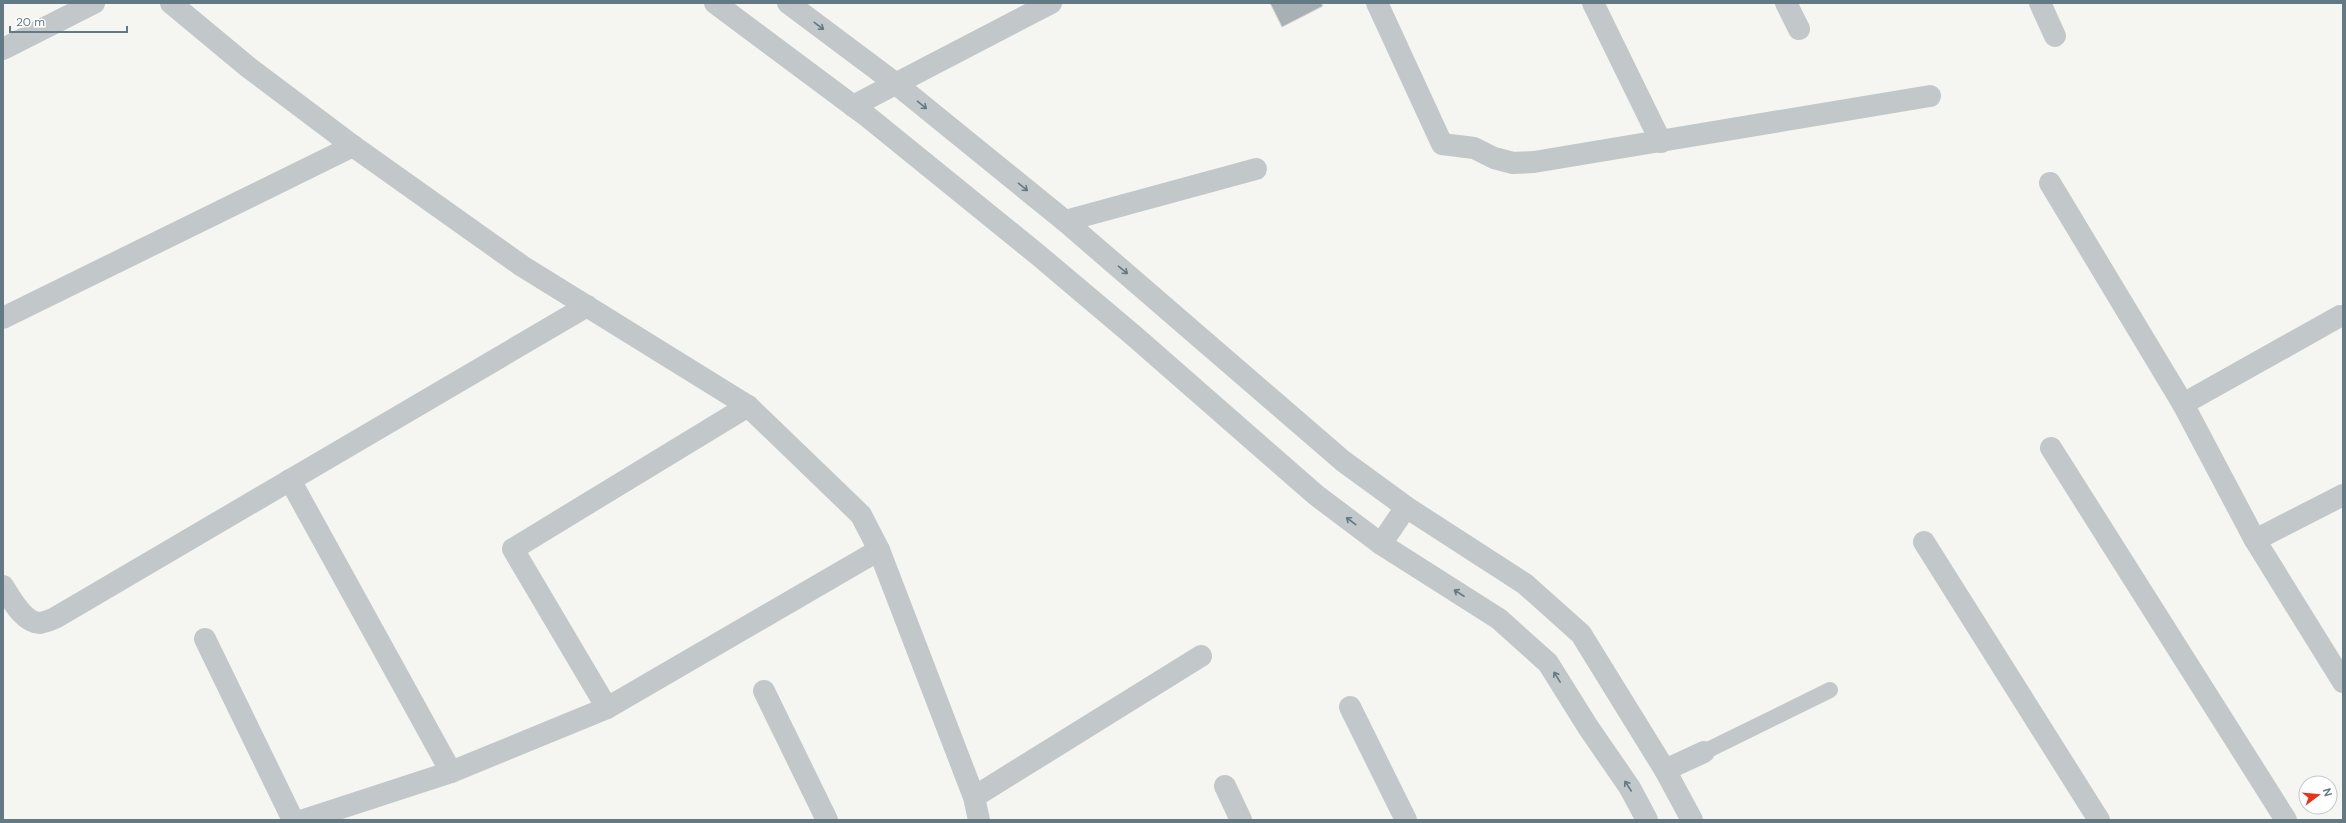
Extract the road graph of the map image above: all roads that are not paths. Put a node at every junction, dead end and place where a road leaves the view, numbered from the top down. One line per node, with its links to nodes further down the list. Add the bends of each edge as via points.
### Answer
1 (94, 3): 12 (street)
2 (171, 3): 17 (street, via 248,67)
3 (715, 3): 15 (street)
4 (788, 3): 13 (street, one-way to 13)
5 (1051, 3): 13 (street)
6 (1377, 3): 16 (street, via 1442,144 1474,148 1494,158 1513,163)
7 (1593, 3): 16 (street)
8 (1786, 3): 10 (street)
9 (2040, 3): 11 (street)
10 (1799, 30)
11 (2055, 36)
12 (3, 49)
13 (895, 83): 15 (street); 20 (street, one-way to 20)
14 (1930, 96): 16 (street)
15 (853, 106): 32 (street, one-way to 15, via 1316,495 1121,325)
16 (1661, 142)
17 (353, 146): 21 (street, via 522,266); 23 (street)
18 (1256, 170): 20 (street)
19 (2050, 182): 24 (street)
20 (1065, 220): 29 (street, one-way to 29, via 1343,461)
21 (587, 306): 25 (street); 27 (street)
22 (2340, 316): 24 (street)
23 (3, 318)
24 (2182, 404): 30 (street)
25 (748, 406): 33 (street, via 861,515); 41 (street, via 513,549)
26 (2051, 448): 56 (street)
27 (290, 480): 34 (street, via 55,618 39,623 31,620 21,612); 44 (street)
28 (2343, 495): 30 (street)
29 (1406, 508): 32 (street); 43 (street, via 1525,584 1581,634)
30 (2255, 540): 37 (street)
31 (1924, 542): 55 (street)
32 (1381, 544): 53 (street, one-way to 32, via 1630,788 1548,663 1499,619)
33 (879, 550): 41 (street); 46 (street)
34 (3, 586)
35 (205, 639): 47 (street)
36 (1201, 656): 46 (street)
37 (2343, 682)
38 (1830, 690): 42 (lane)
39 (764, 692): 49 (street)
40 (1350, 707): 52 (street)
41 (607, 708): 44 (street)
42 (1704, 752): 43 (street)
43 (1666, 770): 54 (street)
44 (451, 772): 48 (street)
45 (1226, 786): 51 (street)
46 (974, 796): 50 (street)
47 (293, 820)
48 (304, 820)
49 (827, 820)
50 (979, 820)
51 (1241, 820)
52 (1406, 820)
53 (1647, 820)
54 (1692, 820)
55 (2099, 820)
56 (2286, 820)

